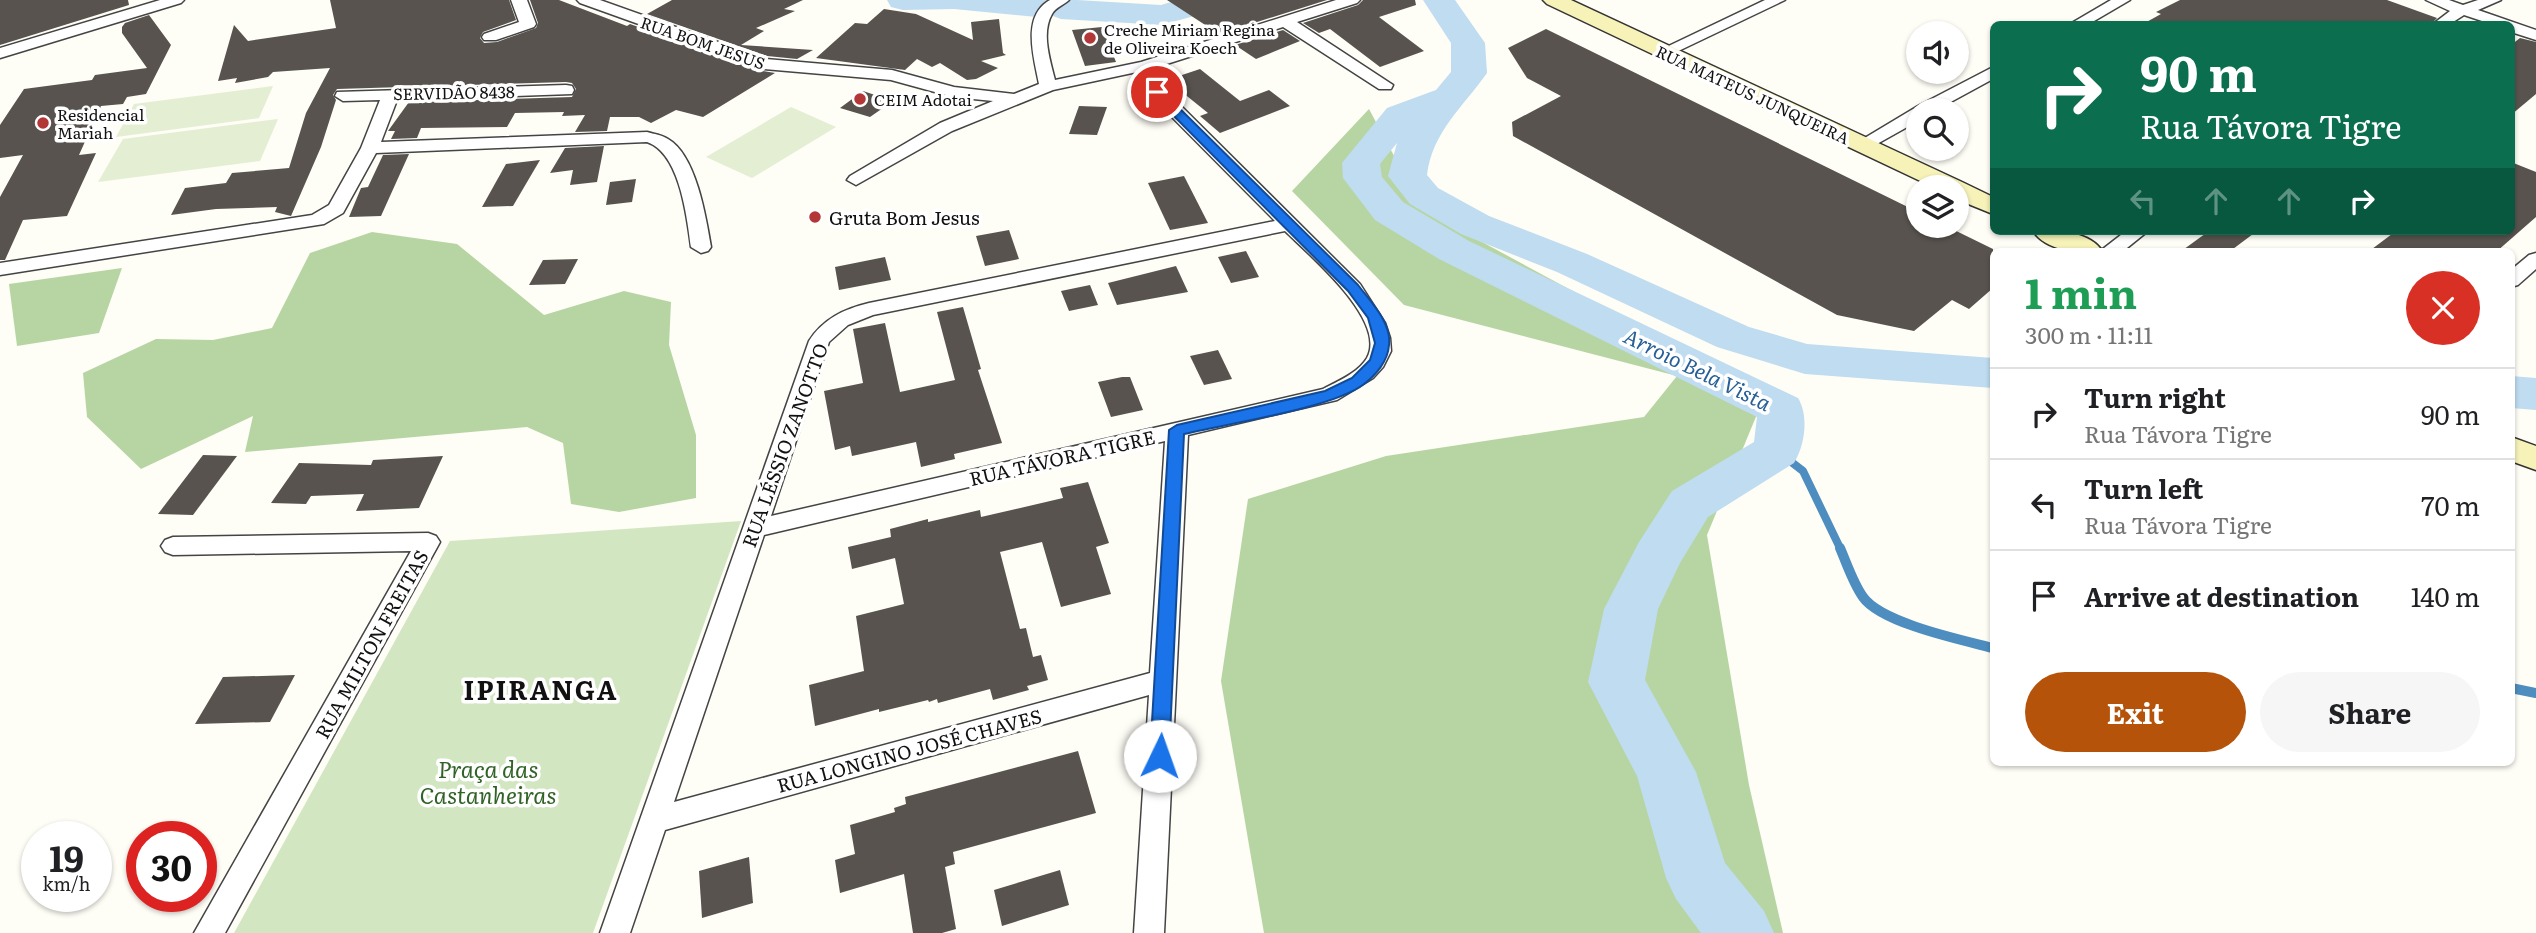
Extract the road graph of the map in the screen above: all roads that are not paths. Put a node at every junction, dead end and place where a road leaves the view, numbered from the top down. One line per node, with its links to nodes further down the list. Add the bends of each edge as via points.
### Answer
1 (176, 0): 20 (street)
2 (519, 0): 18 (street, via 528,24)
3 (585, 0): 25 (street, RUA BOM JESUS, via 764,64 892,75)
4 (1352, 0): 15 (street, RUA BOM JESUS)
5 (1554, 0): 19 (main road, RUA MATEUS JUNQUEIRA)
6 (1777, 0): 19 (street)
7 (2122, 0): 12 (street)
8 (2434, 0): 11 (street)
9 (2493, 0): 11 (street)
10 (1053, 1): 23 (street, via 1039,29)
11 (2462, 10): 13 (street); 14 (street)
12 (2084, 21)
13 (2445, 21)
14 (2496, 21)
15 (1286, 22): 22 (street); 23 (street, RUA BOM JESUS, via 1145,66)
16 (2515, 28): 17 (street)
17 (2536, 35)
18 (490, 37)
19 (1664, 52): 33 (main road, RUA MATEUS JUNQUEIRA)
20 (0, 53)
21 (1990, 74): 29 (street)
22 (1385, 85)
23 (1048, 86): 30 (street, RUA BOM JESUS)
24 (566, 90): 27 (street, SERVIDÃO 8438)
25 (953, 92): 30 (street, RUA BOM JESUS); 32 (street)
26 (1157, 92): 39 (street, RUA TÁVORA TIGRE)
27 (391, 94): 28 (street, SERVIDÃO 8438); 34 (street)
28 (343, 96)
29 (1946, 98)
30 (1016, 99): 32 (street)
31 (1906, 121): 33 (street)
32 (946, 127): 36 (street)
33 (1862, 145): 35 (main road, RUA MATEUS JUNQUEIRA)
34 (370, 148): 42 (street, via 658,140 670,149 688,187); 46 (street, via 336,209 317,220)
35 (1926, 175)
36 (856, 180)
37 (1969, 195): 38 (main road, RUA MATEUS JUNQUEIRA)
38 (1990, 205)
39 (1289, 224): 48 (street, RUA TÁVORA TIGRE, via 1353,288 1375,318 1383,343 1377,362 1358,382 1329,395); 51 (street, RUA LÉSSIO ZANOTTO, via 869,309 829,326)
40 (2054, 235): 43 (main road)
41 (2133, 235): 44 (street)
42 (701, 247)
43 (2082, 248)
44 (2115, 248)
45 (2536, 259): 47 (street)
46 (0, 269)
47 (2515, 277)
48 (1177, 430): 51 (street, RUA TÁVORA TIGRE); 53 (street)
49 (2515, 450): 50 (main road)
50 (2536, 459)
51 (755, 528): 54 (street, RUA LÉSSIO ZANOTTO)
52 (173, 546): 55 (street, RUA MILTON FREITAS, via 428,542)
53 (1164, 680): 54 (street, RUA LONGINO JOSÉ CHAVES); 57 (street)
54 (654, 820): 56 (street, RUA LÉSSIO ZANOTTO)
55 (209, 933)
56 (615, 933)
57 (1149, 933)

